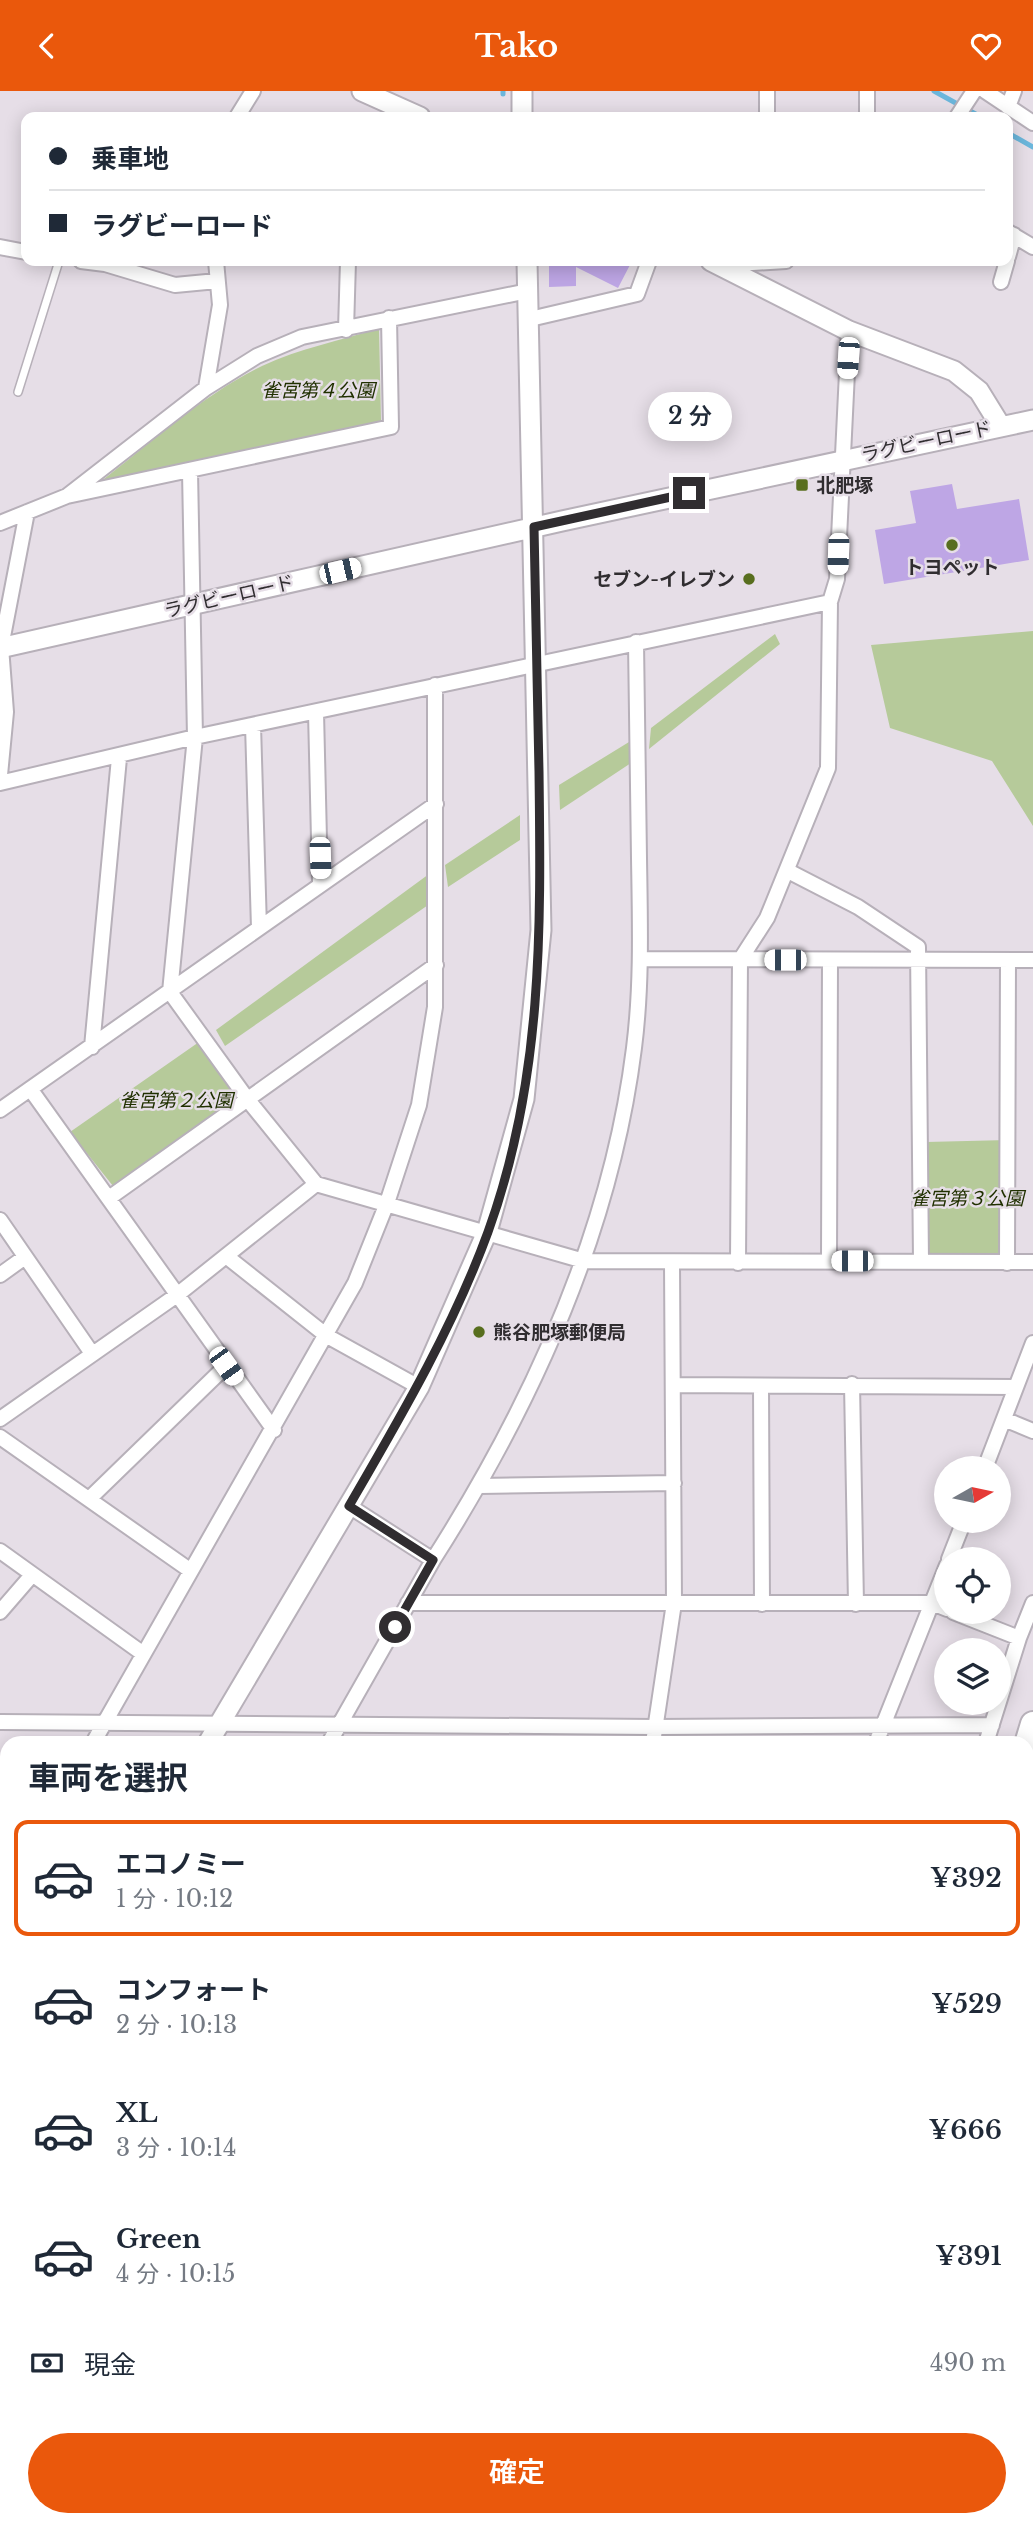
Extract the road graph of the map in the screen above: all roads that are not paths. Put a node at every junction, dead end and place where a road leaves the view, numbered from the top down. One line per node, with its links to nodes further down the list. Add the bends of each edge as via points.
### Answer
1 (253, 91): 11 (street)
2 (362, 91): 9 (street)
3 (522, 91): 13 (street)
4 (767, 91): 14 (street)
5 (867, 91): 15 (street)
6 (985, 91): 10 (street)
7 (1014, 91): 10 (street)
8 (972, 94): 16 (street)
9 (392, 98): 12 (street)
10 (1008, 107): 17 (street)
11 (240, 112)
12 (413, 112)
13 (522, 112)
14 (767, 112)
15 (867, 112)
16 (960, 112)
17 (1033, 123)
18 (1013, 234): 20 (street)
19 (0, 247): 21 (street)
20 (1033, 247)
21 (21, 251)
22 (58, 266): 38 (lane)
23 (112, 266): 30 (street, via 175,285)
24 (216, 266): 30 (street)
25 (348, 266): 35 (street)
26 (527, 266): 32 (street)
27 (647, 266): 34 (street, via 637,294)
28 (721, 266): 36 (street)
29 (1005, 266): 31 (street)
30 (218, 281): 37 (street, via 220,305)
31 (1001, 282)
32 (528, 291): 33 (street); 34 (street)
33 (388, 318): 35 (street); 42 (street, via 391,427)
34 (530, 319): 46 (street)
35 (345, 330): 37 (street, via 302,337 257,356)
36 (849, 331): 40 (street, via 954,371 979,391); 41 (street)
37 (206, 388): 43 (street)
38 (18, 392)
39 (1033, 420): 40 (street, ラグビーロード)
40 (1000, 425): 41 (street, ラグビーロード)
41 (841, 460): 46 (street, ラグビーロード); 47 (street, via 837,579)
42 (190, 471): 43 (street); 48 (street)
43 (67, 496): 44 (street)
44 (27, 512): 45 (street); 50 (street)
45 (0, 523)
46 (534, 527): 48 (street, ラグビーロード); 51 (street)
47 (830, 601): 49 (street); 61 (street, via 828,768)
48 (193, 604): 50 (street, ラグビーロード); 55 (street)
49 (636, 642): 51 (street); 64 (street)
50 (0, 648): 56 (street, via 6,712)
51 (537, 663): 52 (street); 80 (street, via 541,930 533,1027 524,1098)
52 (435, 685): 53 (street); 60 (street)
53 (316, 712): 54 (street); 62 (street)
54 (253, 725): 55 (street); 63 (street)
55 (195, 737): 57 (street); 71 (street)
56 (2, 741): 58 (street)
57 (119, 758): 59 (street); 72 (street)
58 (0, 775)
59 (0, 783)
60 (436, 804): 62 (street); 70 (street)
61 (788, 871): 65 (street, via 858,907 918,947); 66 (street, via 767,918)
62 (320, 882): 63 (street)
63 (259, 928): 71 (street)
64 (641, 959): 66 (street); 83 (street, via 634,1049 611,1166)
65 (920, 959): 67 (street); 69 (street); 85 (street)
66 (740, 960): 69 (street); 88 (street)
67 (1009, 960): 68 (street); 89 (street)
68 (1033, 960)
69 (830, 961): 84 (street)
70 (436, 965): 74 (street); 78 (street, via 435,1007 419,1105)
71 (170, 992): 72 (street); 74 (street)
72 (92, 1047): 73 (street)
73 (31, 1090): 75 (street); 77 (street)
74 (248, 1100): 76 (street); 77 (street)
75 (0, 1110)
76 (316, 1184): 78 (street); 81 (street)
77 (109, 1198): 91 (street)
78 (387, 1203): 80 (street); 92 (street, via 355,1283)
79 (0, 1220): 82 (street)
80 (488, 1232): 83 (street); 98 (street)
81 (226, 1256): 91 (street); 92 (street)
82 (25, 1257): 90 (street); 94 (street)
83 (584, 1261): 87 (street); 108 (street, via 527,1393)
84 (829, 1261): 85 (street); 88 (street)
85 (921, 1261): 89 (street)
86 (1033, 1262): 89 (street)
87 (672, 1263): 88 (street); 97 (street)
88 (738, 1263)
89 (1007, 1263)
90 (0, 1275)
91 (177, 1295): 94 (street); 95 (street)
92 (327, 1335): 98 (street); 103 (street)
93 (1033, 1343): 100 (street)
94 (91, 1352): 101 (street)
95 (226, 1366): 103 (street); 109 (street)
96 (852, 1384): 99 (street); 100 (street); 120 (street)
97 (674, 1385): 99 (street); 107 (street)
98 (419, 1387): 110 (street)
99 (761, 1387): 119 (street)
100 (1016, 1387): 102 (street)
101 (0, 1419)
102 (1004, 1419): 104 (street); 106 (street)
103 (274, 1430): 113 (street)
104 (1033, 1431)
105 (0, 1437): 109 (street)
106 (990, 1456)
107 (674, 1483): 108 (street); 117 (street)
108 (480, 1486): 112 (street)
109 (89, 1499): 113 (street)
110 (349, 1506): 112 (street); 127 (street)
111 (0, 1551): 114 (street)
112 (433, 1560): 116 (street)
113 (191, 1571): 125 (street)
114 (32, 1575): 122 (street); 125 (street)
115 (934, 1598): 118 (street)
116 (408, 1603): 117 (street); 128 (street)
117 (674, 1603): 119 (street); 132 (street)
118 (932, 1603): 120 (street); 130 (street)
119 (762, 1604): 120 (street)
120 (856, 1604)
121 (1033, 1604): 124 (street)
122 (0, 1612)
123 (983, 1624): 124 (street)
124 (1019, 1638): 131 (street)
125 (142, 1653): 129 (street)
126 (0, 1722): 129 (street)
127 (219, 1723): 128 (street); 129 (street); 134 (street)
128 (341, 1724): 132 (street); 135 (street)
129 (104, 1725): 133 (street)
130 (883, 1725): 131 (street); 132 (street); 137 (street)
131 (992, 1725): 138 (street)
132 (656, 1727): 136 (street)
133 (97, 1736)
134 (212, 1736)
135 (333, 1736)
136 (654, 1736)
137 (879, 1736)
138 (988, 1736)

